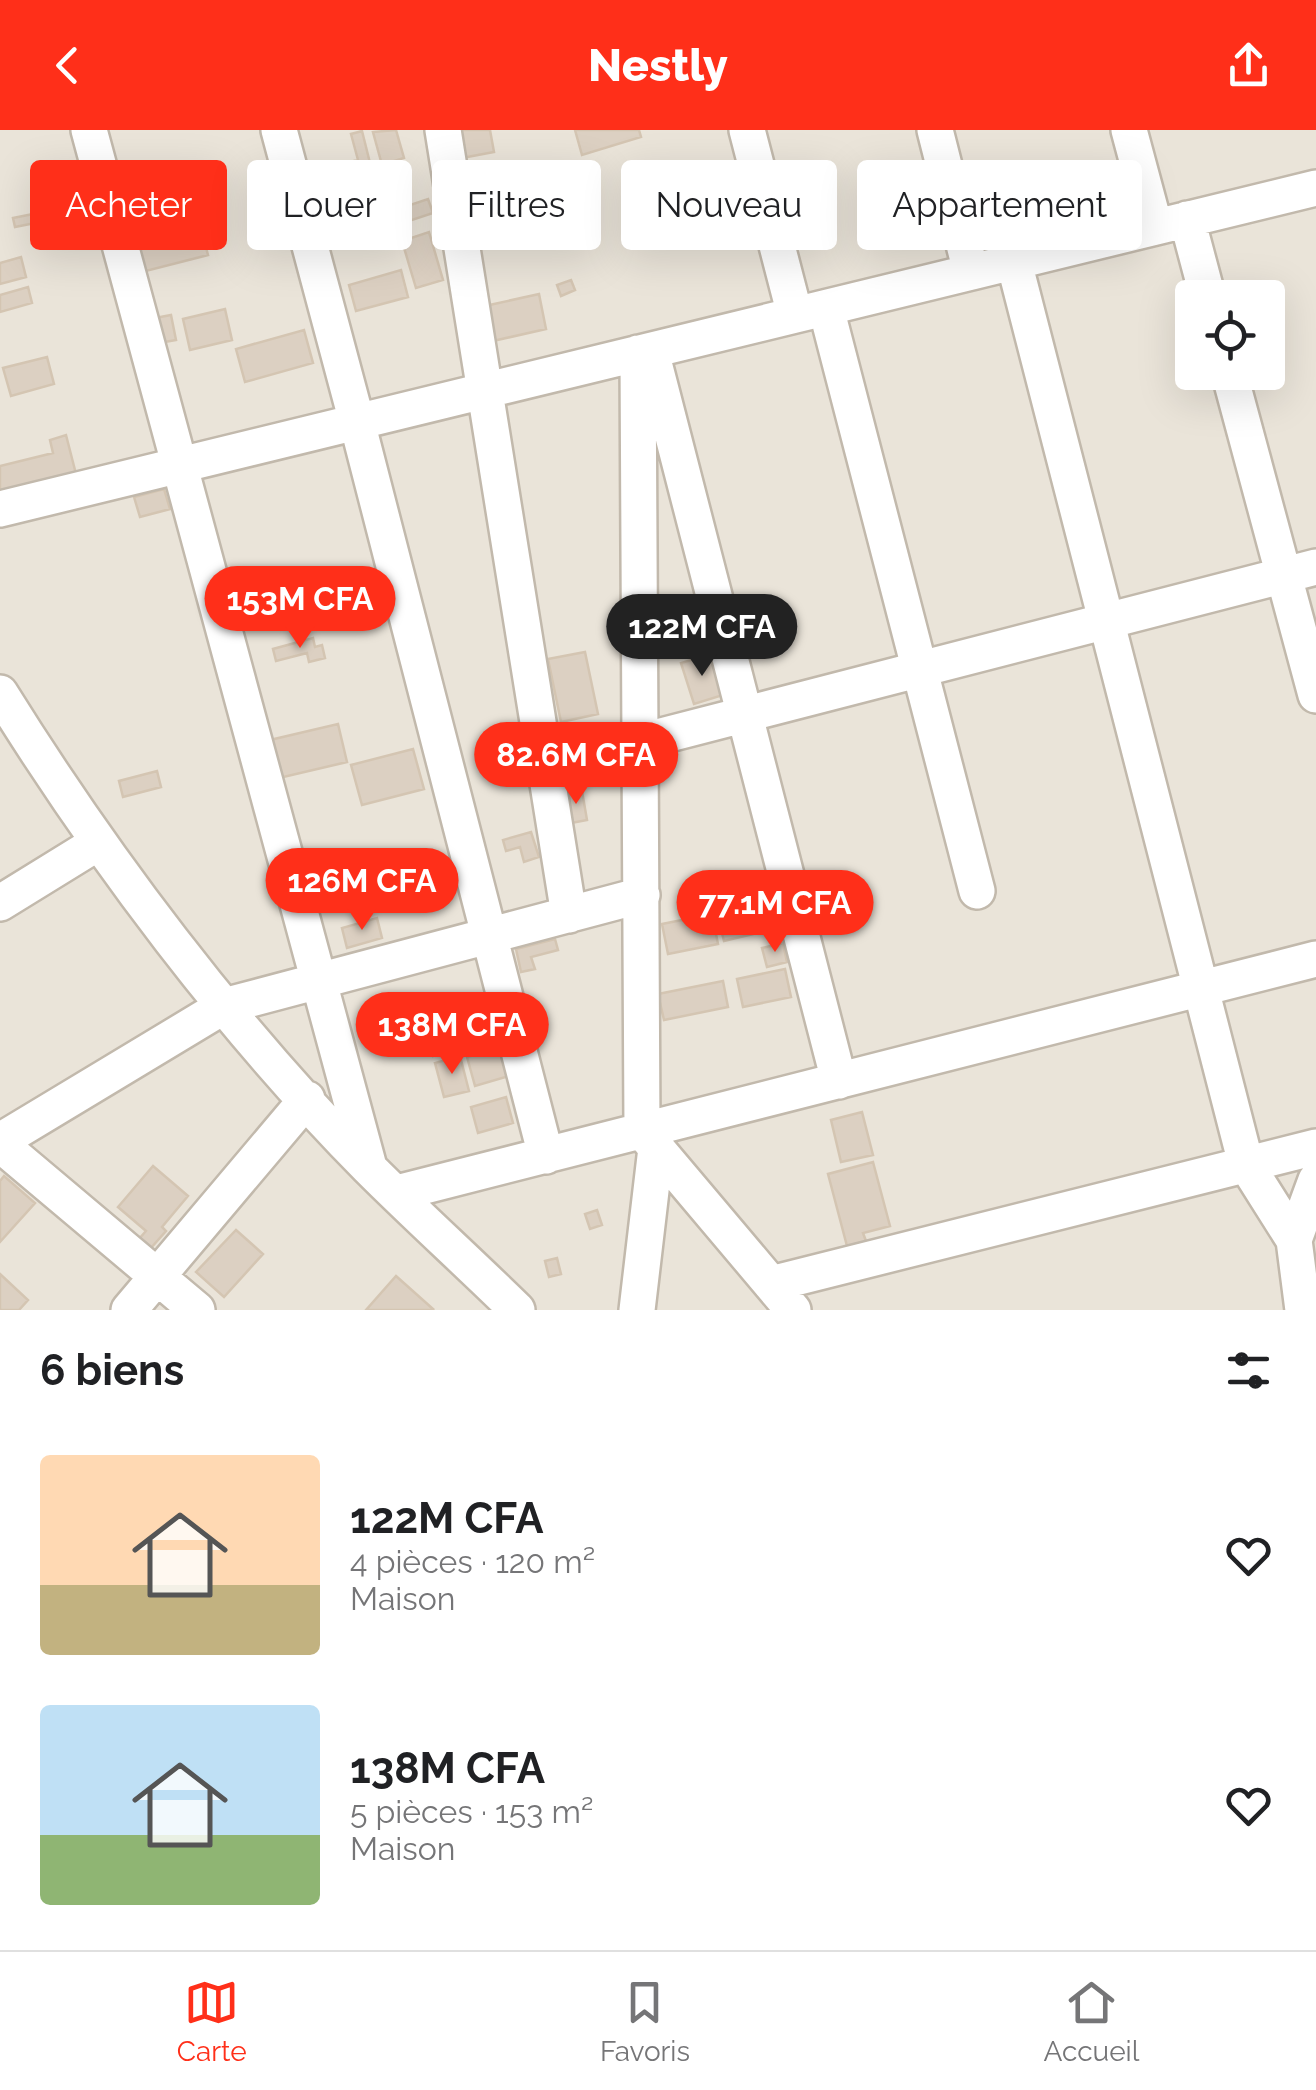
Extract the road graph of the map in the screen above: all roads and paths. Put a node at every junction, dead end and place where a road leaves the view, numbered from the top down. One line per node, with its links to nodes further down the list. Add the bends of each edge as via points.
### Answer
1 (89, 130): 17 (street)
2 (278, 130): 16 (street)
3 (443, 130): 15 (street)
4 (747, 130): 12 (street)
5 (935, 130): 10 (street)
6 (1128, 130): 8 (street)
7 (1316, 188): 8 (street)
8 (1171, 223): 9 (street); 11 (street)
9 (1014, 262): 10 (street); 20 (street)
10 (971, 272): 12 (street)
11 (1199, 280)
12 (810, 312): 13 (street); 21 (street)
13 (645, 352): 15 (street); 24 (street); 25 (street)
14 (1235, 390): 19 (street)
15 (484, 391): 16 (street); 30 (street)
16 (357, 422): 17 (street); 31 (street)
17 (180, 465): 18 (street); 33 (street)
18 (0, 509)
19 (1300, 571): 20 (street); 22 (street)
20 (1106, 621): 21 (street); 34 (street)
21 (920, 670): 24 (street); 27 (street)
22 (1316, 695)
23 (2, 700): 26 (street)
24 (745, 714): 25 (street); 36 (street)
25 (642, 742): 28 (street)
26 (99, 842): 29 (street); 35 (street)
27 (977, 891)
28 (642, 896): 30 (street); 38 (street)
29 (0, 903)
30 (569, 915): 31 (street)
31 (490, 936): 33 (street); 41 (street)
32 (1316, 959): 34 (street)
33 (318, 982): 35 (street); 43 (street)
34 (1201, 988): 36 (street); 42 (street)
35 (224, 1006): 37 (street); 39 (street)
36 (838, 1081): 38 (street)
37 (307, 1098): 43 (street); 47 (street)
38 (649, 1139): 41 (street); 48 (street); 52 (street)
39 (0, 1142): 47 (street)
40 (1316, 1147): 42 (street)
41 (546, 1156): 45 (street)
42 (1246, 1164): 46 (street); 48 (street)
43 (368, 1168): 45 (street)
44 (1316, 1180): 46 (street)
45 (397, 1194): 51 (street)
46 (1294, 1240): 53 (street)
47 (157, 1276): 49 (street); 50 (street)
48 (782, 1297)
49 (129, 1310)
50 (197, 1310)
51 (517, 1310)
52 (636, 1310)
53 (1304, 1310)

